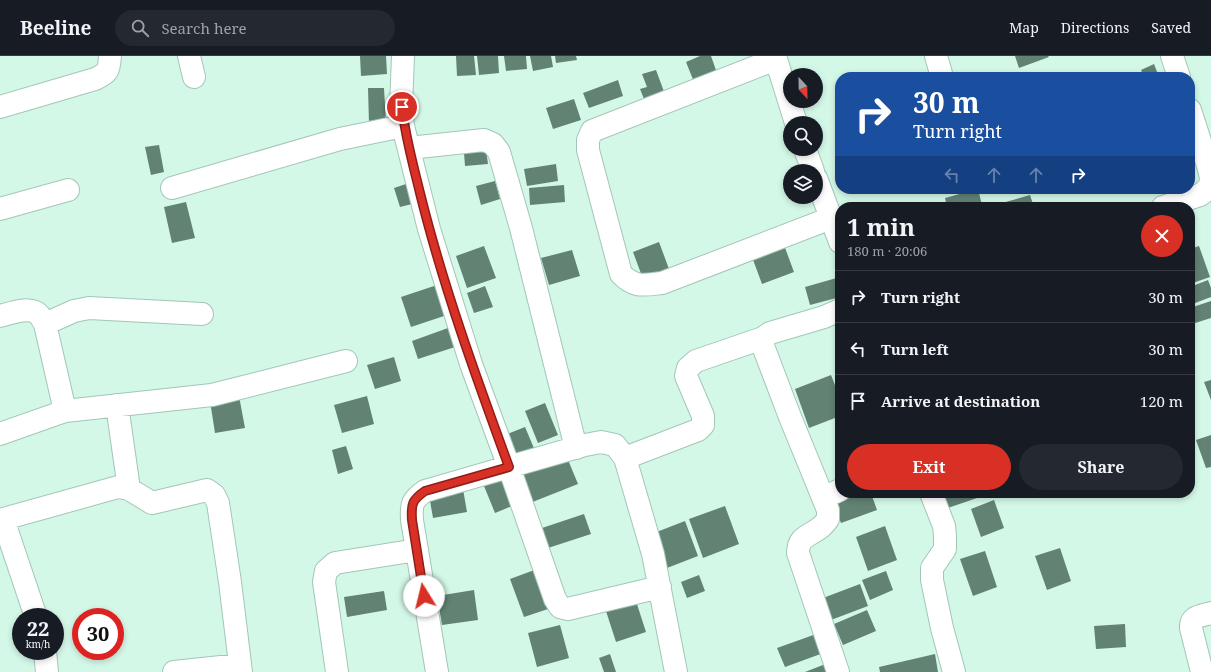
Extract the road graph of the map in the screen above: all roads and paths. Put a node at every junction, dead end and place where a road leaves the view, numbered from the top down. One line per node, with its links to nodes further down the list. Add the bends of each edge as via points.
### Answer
1 (110, 56): 10 (street, via 105,74 95,79)
2 (190, 56): 9 (street)
3 (403, 56): 13 (street)
4 (936, 56): 7 (street)
5 (1172, 56): 8 (street)
6 (776, 57): 11 (street); 22 (street, via 592,131 588,140 588,150 621,274 629,282 640,285 662,283)
7 (941, 72)
8 (1177, 72)
9 (194, 77)
10 (0, 107)
11 (794, 116)
12 (1195, 120): 14 (street)
13 (404, 126): 15 (street); 17 (street, via 340,139)
14 (1206, 141): 16 (street)
15 (409, 148): 33 (street, via 484,140 493,144 500,152); 35 (street, via 429,229 465,346)
16 (1211, 179): 20 (street, via 1209,188 1200,195)
17 (172, 188)
18 (68, 190): 21 (street)
19 (823, 197): 22 (street)
20 (1178, 202)
21 (0, 209)
22 (831, 218): 23 (street)
23 (835, 229)
24 (835, 312): 28 (street, via 770,333)
25 (202, 314): 27 (street, via 89,308 74,311)
26 (0, 316): 27 (street, via 32,311 40,314)
27 (45, 324): 31 (street)
28 (763, 338): 34 (street, via 696,361 688,368 686,376 703,416 703,425 698,430); 37 (street, via 763,346 790,417)
29 (346, 362): 30 (street, via 212,395)
30 (117, 405): 31 (street); 36 (street)
31 (65, 411): 32 (street)
32 (0, 434)
33 (576, 448): 34 (street, via 601,442 615,445); 35 (street)
34 (625, 458): 41 (street)
35 (509, 467): 40 (street, via 425,491 415,498 411,507); 41 (street, via 560,607 568,609)
36 (129, 489): 39 (street, via 108,489); 45 (street, via 152,502 207,490 214,495 218,503)
37 (831, 494): 51 (street, via 828,519 821,527 802,539 798,553)
38 (933, 498): 52 (street, via 944,526 945,549 932,568 932,580)
39 (1, 519): 42 (street)
40 (417, 550): 48 (street, via 335,563 326,571 324,582); 49 (street)
41 (660, 587): 50 (street)
42 (33, 608)
43 (1211, 613): 53 (street, via 1194,618 1191,622)
44 (46, 660): 46 (street)
45 (241, 668): 47 (street)
46 (47, 672)
47 (174, 672)
48 (337, 672)
49 (437, 672)
50 (676, 672)
51 (838, 672)
52 (954, 672)
53 (1202, 672)

